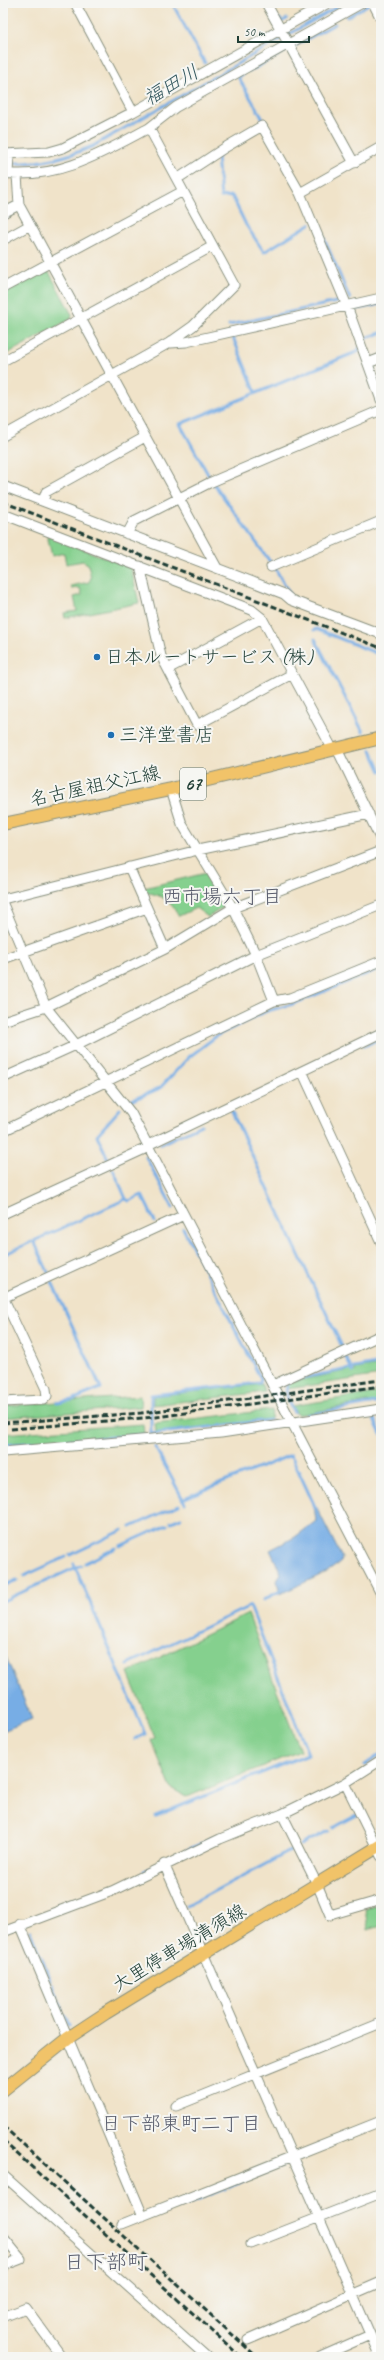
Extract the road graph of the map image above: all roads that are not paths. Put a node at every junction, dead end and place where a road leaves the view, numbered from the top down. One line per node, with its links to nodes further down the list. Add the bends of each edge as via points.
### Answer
1 (75, 3): 8 (street)
2 (266, 3): 7 (street)
3 (328, 3): 7 (street)
4 (362, 3): 7 (street)
5 (373, 3): 6 (street)
6 (381, 19)
7 (285, 37): 8 (street); 9 (street, via 176,107); 12 (street)
8 (133, 112): 11 (street, via 63,148)
9 (149, 128): 13 (street, via 71,167); 14 (street)
10 (381, 148): 12 (street)
11 (7, 156): 13 (street)
12 (354, 163): 16 (street)
13 (9, 173): 17 (street)
14 (177, 179): 15 (street); 16 (street, via 262,126)
15 (183, 191): 21 (street); 22 (street)
16 (300, 193): 25 (street)
17 (19, 205): 18 (street); 19 (street)
18 (3, 213)
19 (30, 225): 20 (street); 22 (street)
20 (3, 240)
21 (213, 246): 26 (street); 27 (street, via 234,286 192,326)
22 (50, 263): 23 (street); 26 (street)
23 (3, 288)
24 (381, 298): 25 (street)
25 (348, 306): 27 (street, via 186,342); 30 (street)
26 (81, 318): 29 (street); 31 (street)
27 (169, 343): 31 (street)
28 (381, 358): 30 (street)
29 (3, 361)
30 (368, 363): 32 (street)
31 (112, 376): 34 (street); 35 (street)
32 (381, 400)
33 (381, 410): 37 (street, via 209,482)
34 (3, 436)
35 (145, 437): 37 (street); 38 (street, via 46,492)
36 (3, 486): 38 (street)
37 (179, 498): 41 (street, via 134,521); 44 (street)
38 (42, 501): 41 (street)
39 (3, 514): 42 (street)
40 (381, 521): 43 (street)
41 (127, 534): 44 (street)
42 (140, 566): 45 (street, via 252,610); 47 (street, via 161,656)
43 (271, 567)
44 (217, 568): 46 (street, via 284,594 291,600)
45 (262, 618): 47 (street); 48 (street)
46 (381, 634)
47 (168, 669): 48 (street, via 196,724)
48 (292, 674): 50 (street)
49 (381, 738): 50 (main road, 名古屋祖父江線 / 67)
50 (335, 750): 51 (main road, 名古屋祖父江線 / 67); 52 (street)
51 (171, 789): 53 (main road, 名古屋祖父江線 / 67); 55 (street, via 182,824)
52 (369, 814): 54 (street); 55 (street)
53 (3, 824)
54 (381, 840)
55 (198, 850): 57 (street); 62 (street)
56 (381, 851): 62 (street)
57 (129, 867): 58 (street); 61 (street)
58 (3, 899)
59 (3, 904): 64 (street)
60 (381, 906): 65 (street)
61 (147, 908): 63 (street); 64 (street)
62 (234, 908): 63 (street); 65 (street)
63 (165, 949): 69 (street)
64 (24, 953): 66 (street); 69 (street)
65 (256, 955): 68 (street); 72 (street)
66 (3, 959)
67 (381, 961): 68 (street)
68 (274, 1002): 75 (street)
69 (46, 1007): 70 (street); 72 (street)
70 (3, 1022)
71 (381, 1033): 73 (street)
72 (76, 1045): 74 (street); 75 (street)
73 (302, 1071): 77 (street); 80 (street)
74 (3, 1078)
75 (106, 1083): 76 (street); 77 (street, via 131,1112)
76 (3, 1131)
77 (149, 1146): 78 (street); 79 (street)
78 (3, 1214)
79 (184, 1215): 81 (street); 83 (street)
80 (381, 1242)
81 (3, 1298): 84 (street, via 47,1396 43,1400)
82 (381, 1335): 83 (street)
83 (272, 1385): 86 (street)
84 (3, 1402)
85 (381, 1409): 86 (street)
86 (293, 1423): 87 (street, via 156,1440); 88 (street)
87 (3, 1452)
88 (381, 1594)
89 (381, 1760): 90 (street)
90 (345, 1783): 91 (street); 92 (street)
91 (282, 1814): 93 (street); 94 (street)
92 (380, 1849): 94 (main road, 大里停車場清須線)
93 (164, 1864): 96 (street, via 112,1891); 98 (street)
94 (317, 1884): 95 (street, via 330,1915); 98 (main road, 大里停車場清須線)
95 (381, 1900)
96 (20, 1924): 97 (street); 100 (street)
97 (3, 1932)
98 (204, 1954): 100 (main road, 大里停車場清須線); 101 (street)
99 (381, 2023): 101 (street)
100 (68, 2038): 102 (main road, 大里停車場清須線); 108 (street)
101 (256, 2074): 103 (street); 105 (street)
102 (3, 2090)
103 (176, 2106)
104 (381, 2121): 105 (street)
105 (292, 2156): 108 (street); 109 (street)
106 (3, 2175): 120 (street)
107 (381, 2193): 109 (street)
108 (143, 2216): 110 (street)
109 (319, 2218): 112 (street); 115 (street)
110 (122, 2224)
111 (3, 2237): 113 (street, via 21,2259)
112 (251, 2244)
113 (3, 2266)
114 (381, 2282): 115 (street)
115 (353, 2294): 117 (street); 118 (street)
116 (3, 2317): 119 (street, via 26,2308 59,2353)
117 (370, 2335): 121 (street); 122 (street)
118 (248, 2340)
119 (50, 2357)
120 (207, 2357)
121 (320, 2357)
122 (380, 2357)

